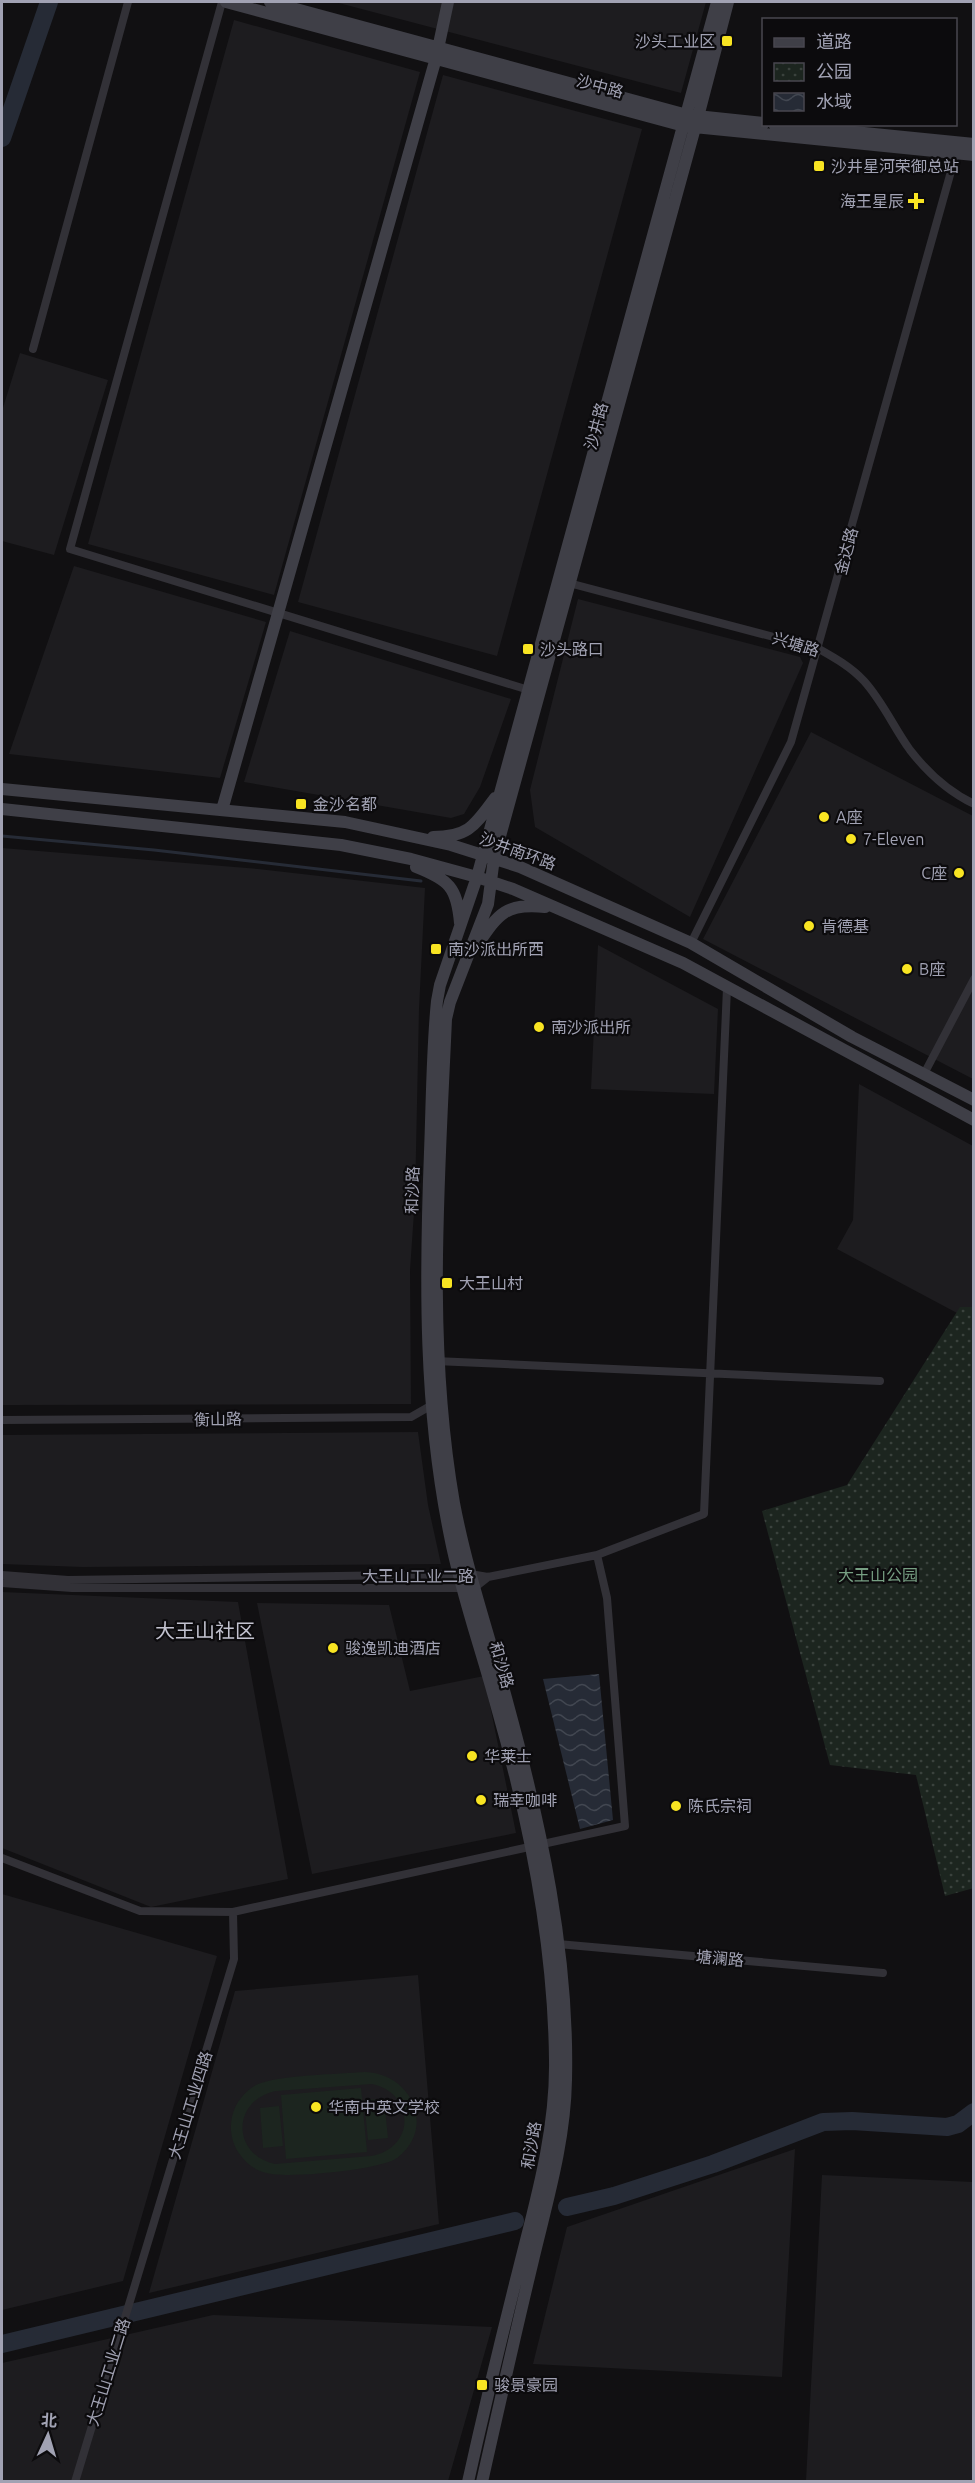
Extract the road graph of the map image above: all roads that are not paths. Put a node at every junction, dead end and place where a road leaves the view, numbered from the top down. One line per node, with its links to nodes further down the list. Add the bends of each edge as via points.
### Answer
1 (128, 2): 14 (street)
2 (224, 2): 7 (main road, 沙中路); 16 (street, via 70,549)
3 (270, 2): 7 (main road, 沙中路)
4 (448, 2): 7 (main road)
5 (717, 2): 8 (main road, 沙井路)
6 (728, 2): 8 (main road, 沙井路)
7 (436, 53): 8 (main road, 沙中路); 16 (main road)
8 (691, 122): 9 (main road, 沙中路); 12 (main road, 沙中路); 15 (main road, 沙井路)
9 (762, 123)
10 (789, 126): 12 (main road, 沙中路)
11 (974, 144): 12 (main road, 沙中路)
12 (958, 148): 13 (main road, 沙中路); 17 (street, 金达路)
13 (974, 155)
14 (33, 349)
15 (564, 582): 17 (street, 兴塘路); 18 (main road, 沙井路)
16 (278, 613): 18 (street); 23 (main road)
17 (819, 649): 21 (street, 兴塘路, via 862,679 933,776); 31 (street, 金达路, via 791,742)
18 (534, 692): 20 (main road, 沙井路); 26 (main road, 沙井路)
19 (2, 789): 23 (main road, 沙井南环路)
20 (501, 789): 24 (main road, via 467,831 448,837); 26 (main road, 沙井路)
21 (974, 804)
22 (2, 809): 25 (main road, via 306,840)
23 (222, 810): 24 (main road, 沙井南环路, via 309,818)
24 (416, 837): 26 (main road, 沙井南环路)
25 (378, 852): 27 (main road); 30 (main road, via 444,880 456,896)
26 (488, 857): 27 (main road, 和沙路); 28 (main road, 和沙路); 31 (main road, 沙井南环路, via 520,867)
27 (477, 877): 28 (main road); 30 (main road, 和沙路)
28 (491, 882): 29 (main road); 32 (main road, 和沙路, via 488,904)
29 (556, 908): 32 (main road, via 521,906 503,912); 34 (main road, via 682,963)
30 (460, 929): 38 (main road, 和沙路, via 440,985 435,1018 426,1254)
31 (691, 943): 35 (main road, 沙井南环路, via 852,1037)
32 (466, 960): 38 (main road, 和沙路, via 446,1019)
33 (974, 979): 35 (street)
34 (727, 988): 37 (main road); 39 (street)
35 (924, 1074): 36 (main road, 沙井南环路)
36 (974, 1100)
37 (974, 1120)
38 (434, 1361): 39 (street); 41 (main road, 和沙路); 44 (main road, 和沙路)
39 (710, 1373): 40 (street); 43 (street, via 704,1514)
40 (880, 1381)
41 (432, 1405): 42 (street, 衡山路, via 411,1417); 44 (main road, 和沙路, via 443,1500)
42 (2, 1420)
43 (597, 1555): 46 (street); 49 (street, via 607,1598 625,1826)
44 (464, 1574): 45 (street, 大王山工业二路, via 68,1580); 46 (street, 大王山工业二路); 48 (main road, 和沙路)
45 (2, 1575)
46 (488, 1577): 48 (street, 大王山工业二路)
47 (2, 1582): 48 (street, 大王山工业二路, via 72,1588)
48 (468, 1588): 49 (main road, 和沙路)
49 (536, 1846): 51 (street); 52 (main road, 和沙路); 56 (main road, 和沙路, via 550,1968 554,2109 545,2166)
50 (2, 1858): 51 (street, via 140,1911)
51 (233, 1911): 54 (street, 大王山工业四路, via 234,1959)
52 (558, 1944): 53 (street, 塘澜路); 57 (main road, 和沙路, via 566,2055 560,2145)
53 (883, 1973)
54 (130, 2297): 55 (street, 大王山工业二路)
55 (75, 2481)
56 (468, 2481)
57 (482, 2481)

